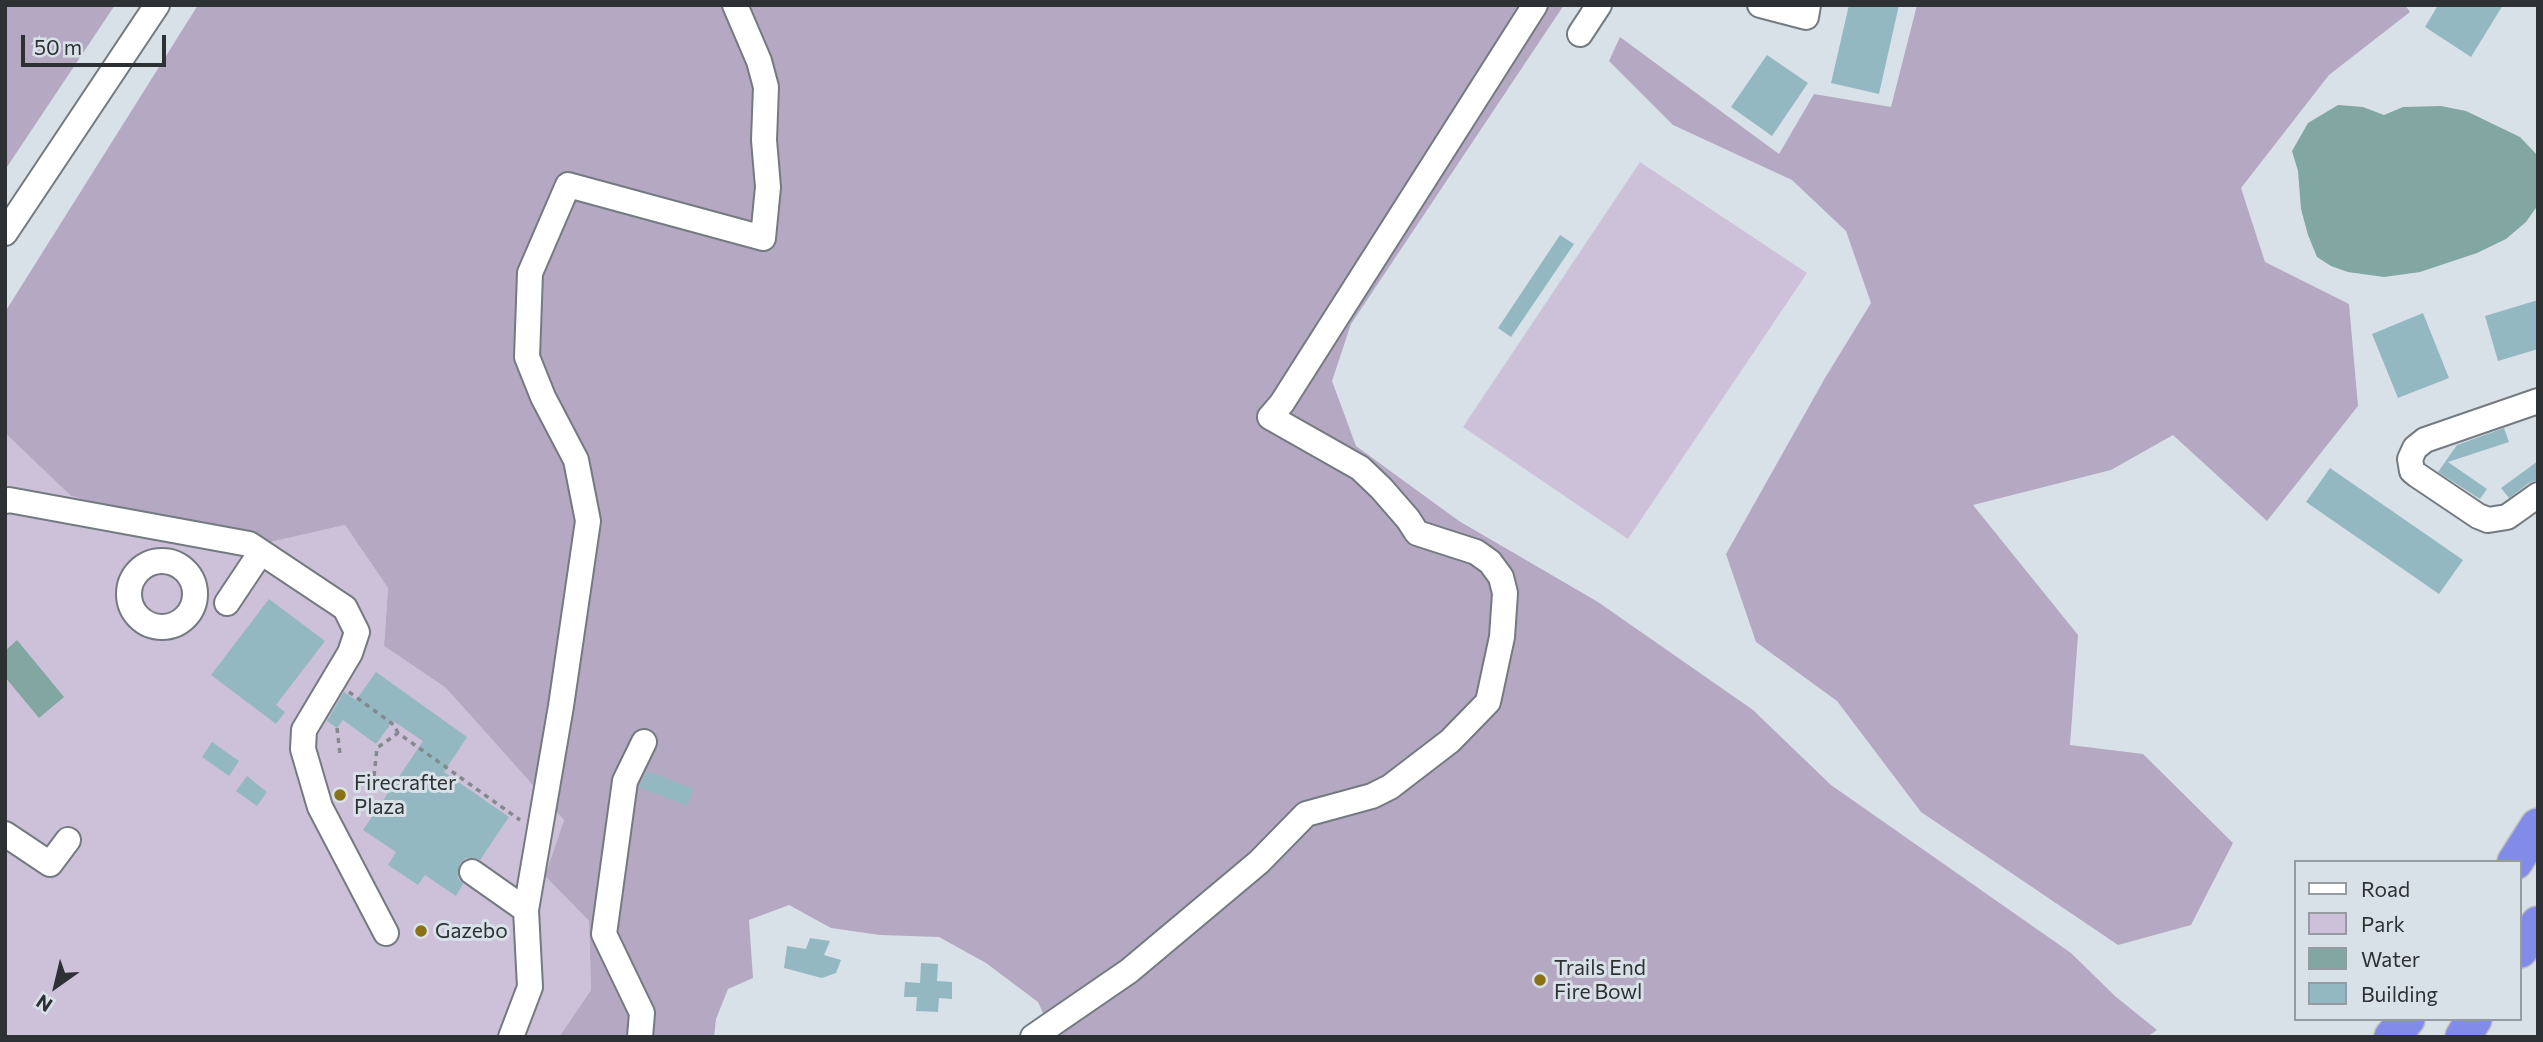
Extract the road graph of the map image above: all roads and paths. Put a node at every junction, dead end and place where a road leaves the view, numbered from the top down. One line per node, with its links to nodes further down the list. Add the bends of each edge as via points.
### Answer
1 (157, 5): 8 (street)
2 (735, 5): 24 (street, via 766,86 768,187 763,238 568,185 530,273 527,357 576,460 588,520)
3 (1535, 5): 36 (street, via 1270,417 1360,468 1417,533 1476,552 1490,562 1505,593 1502,637 1488,702 1450,741 1390,787 1306,814 1259,862 1129,971)
4 (1599, 5): 7 (street)
5 (1760, 5): 6 (street, via 1806,17)
6 (1808, 5)
7 (1580, 34)
8 (5, 233)
9 (2538, 401): 10 (street, via 2425,440 2414,448 2410,459 2417,475 2488,520 2502,519)
10 (2538, 495)
11 (5, 501): 12 (street)
12 (174, 531): 13 (street, via 249,544); 14 (street)
13 (261, 552): 15 (street); 30 (street, via 345,608 358,632 304,730 303,750 320,807)
14 (164, 562)
15 (227, 603)
16 (345, 689): 18 (path, via 394,725)
17 (337, 728): 20 (path)
18 (398, 733): 21 (path, via 377,748); 24 (path)
19 (644, 742): 35 (street, via 625,781 604,934 642,1013)
20 (340, 754)
21 (374, 776)
22 (2538, 826): 26 (highway)
23 (5, 834): 25 (street, via 50,864)
24 (539, 834): 28 (street)
25 (68, 840)
26 (2516, 860)
27 (472, 872): 28 (street)
28 (526, 910): 34 (street, via 530,987)
29 (2538, 924): 31 (highway)
30 (386, 933)
31 (2522, 947)
32 (2405, 1021): 37 (highway)
33 (2473, 1021): 38 (highway)
34 (511, 1037)
35 (640, 1037)
36 (1033, 1037)
37 (2392, 1037)
38 (2463, 1037)

